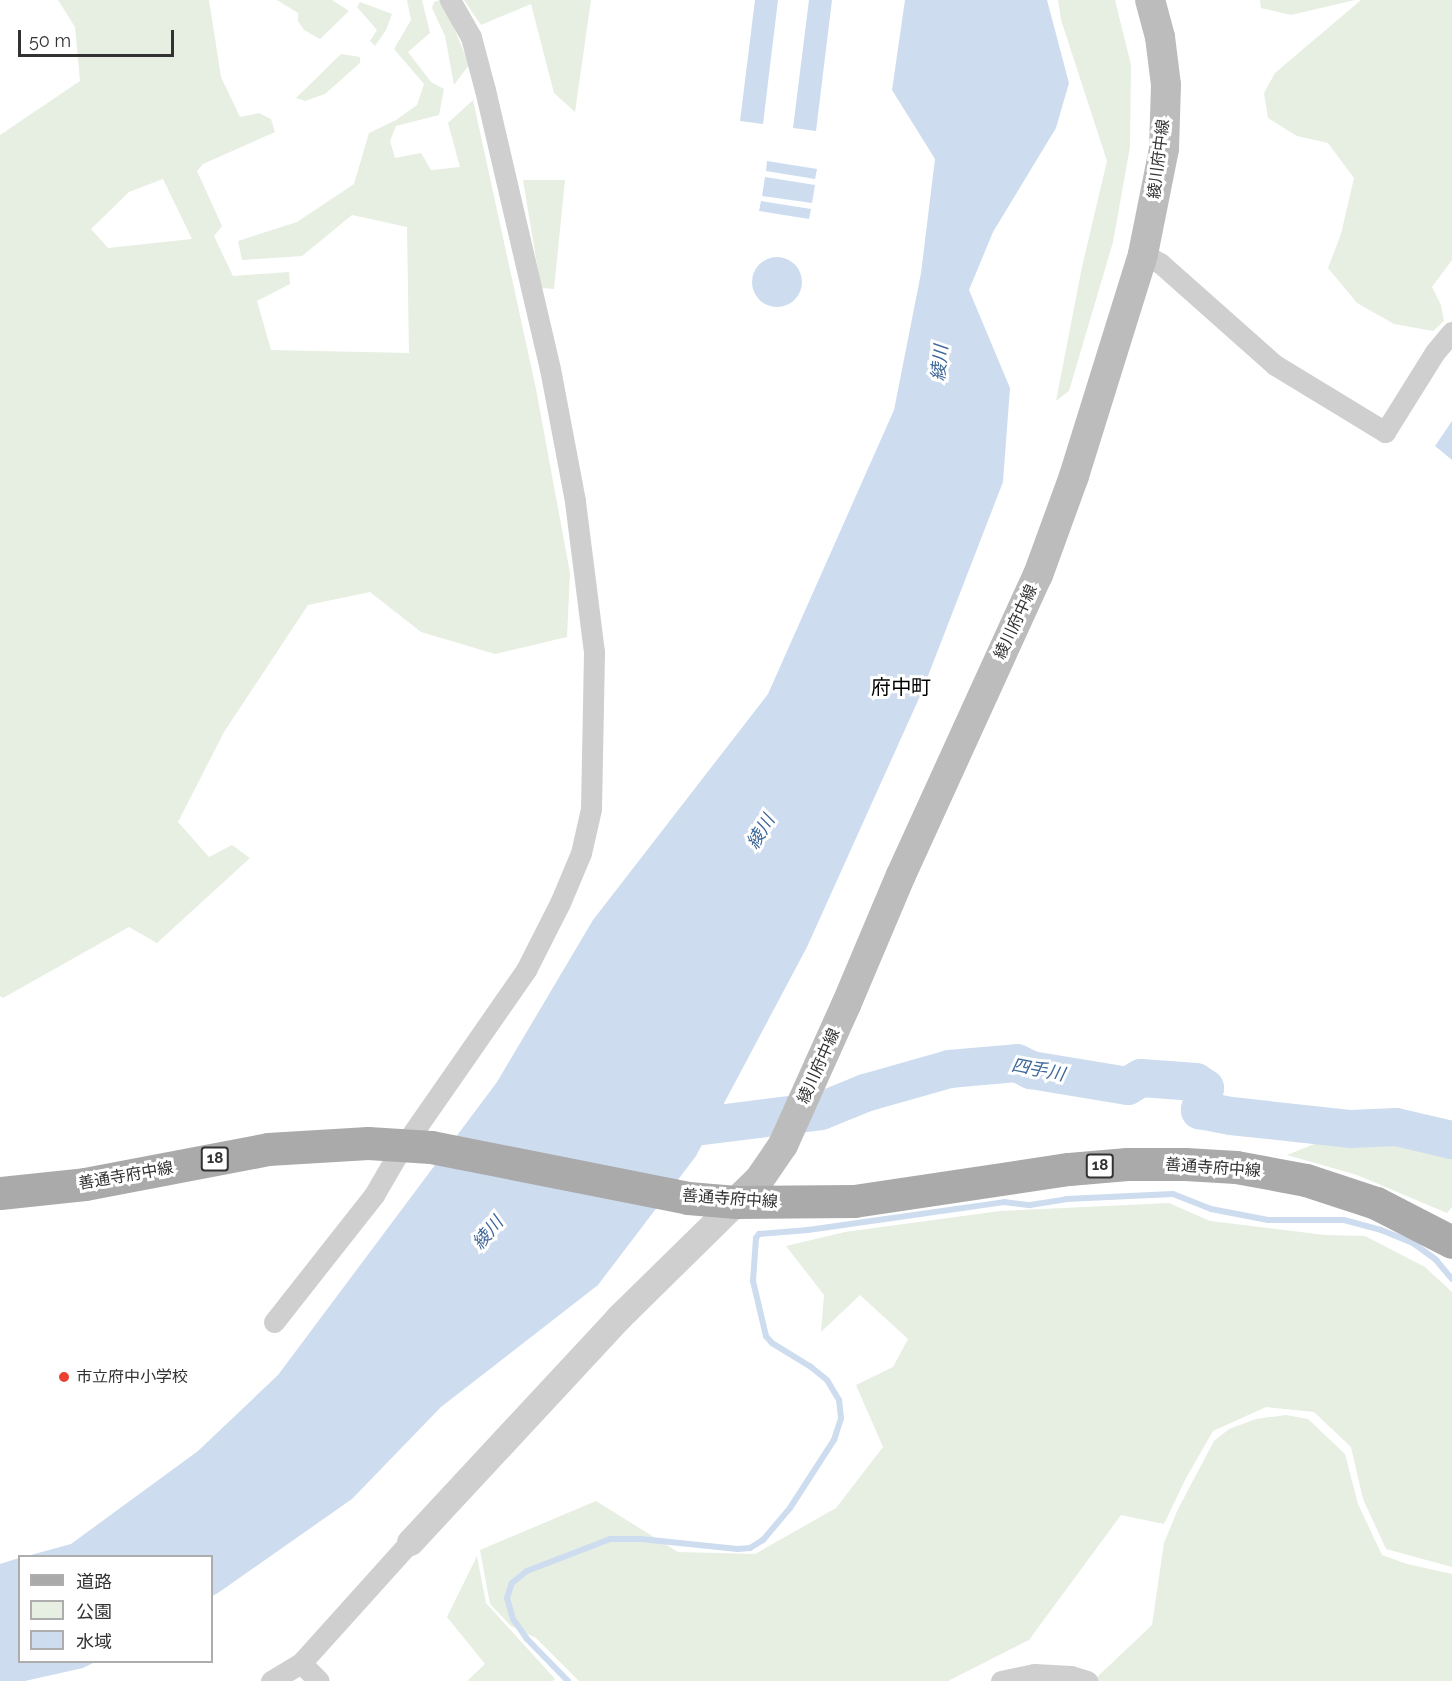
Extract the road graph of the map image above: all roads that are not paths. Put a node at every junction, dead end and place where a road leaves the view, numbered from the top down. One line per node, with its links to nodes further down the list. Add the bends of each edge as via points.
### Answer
1 (450, 0): 5 (street, via 471,37 485,90 550,369 575,501 594,652 591,809 581,853 526,970)
2 (1150, 0): 3 (main road, 綾川府中線, via 1166,85 1164,149)
3 (1143, 254): 4 (street, via 1160,263 1275,365 1385,432); 7 (main road, 綾川府中線, via 1074,476 1038,575 783,1145 759,1180)
4 (1452, 332)
5 (418, 1146): 6 (main road, 善通寺府中線 / 18, via 368,1143 267,1149 85,1184); 7 (main road, 善通寺府中線 / 18, via 688,1198); 9 (street, via 374,1195)
6 (0, 1193)
7 (736, 1202): 8 (main road, 善通寺府中線 / 18, via 854,1201 1069,1169 1185,1164 1236,1167 1306,1180 1376,1203); 10 (street, via 618,1318)
8 (1452, 1242)
9 (274, 1323)
10 (410, 1542): 11 (street)
11 (301, 1663): 12 (street); 13 (street)
12 (271, 1681)
13 (319, 1681)
14 (1001, 1681): 15 (street, via 1034,1674)
15 (1087, 1681)

